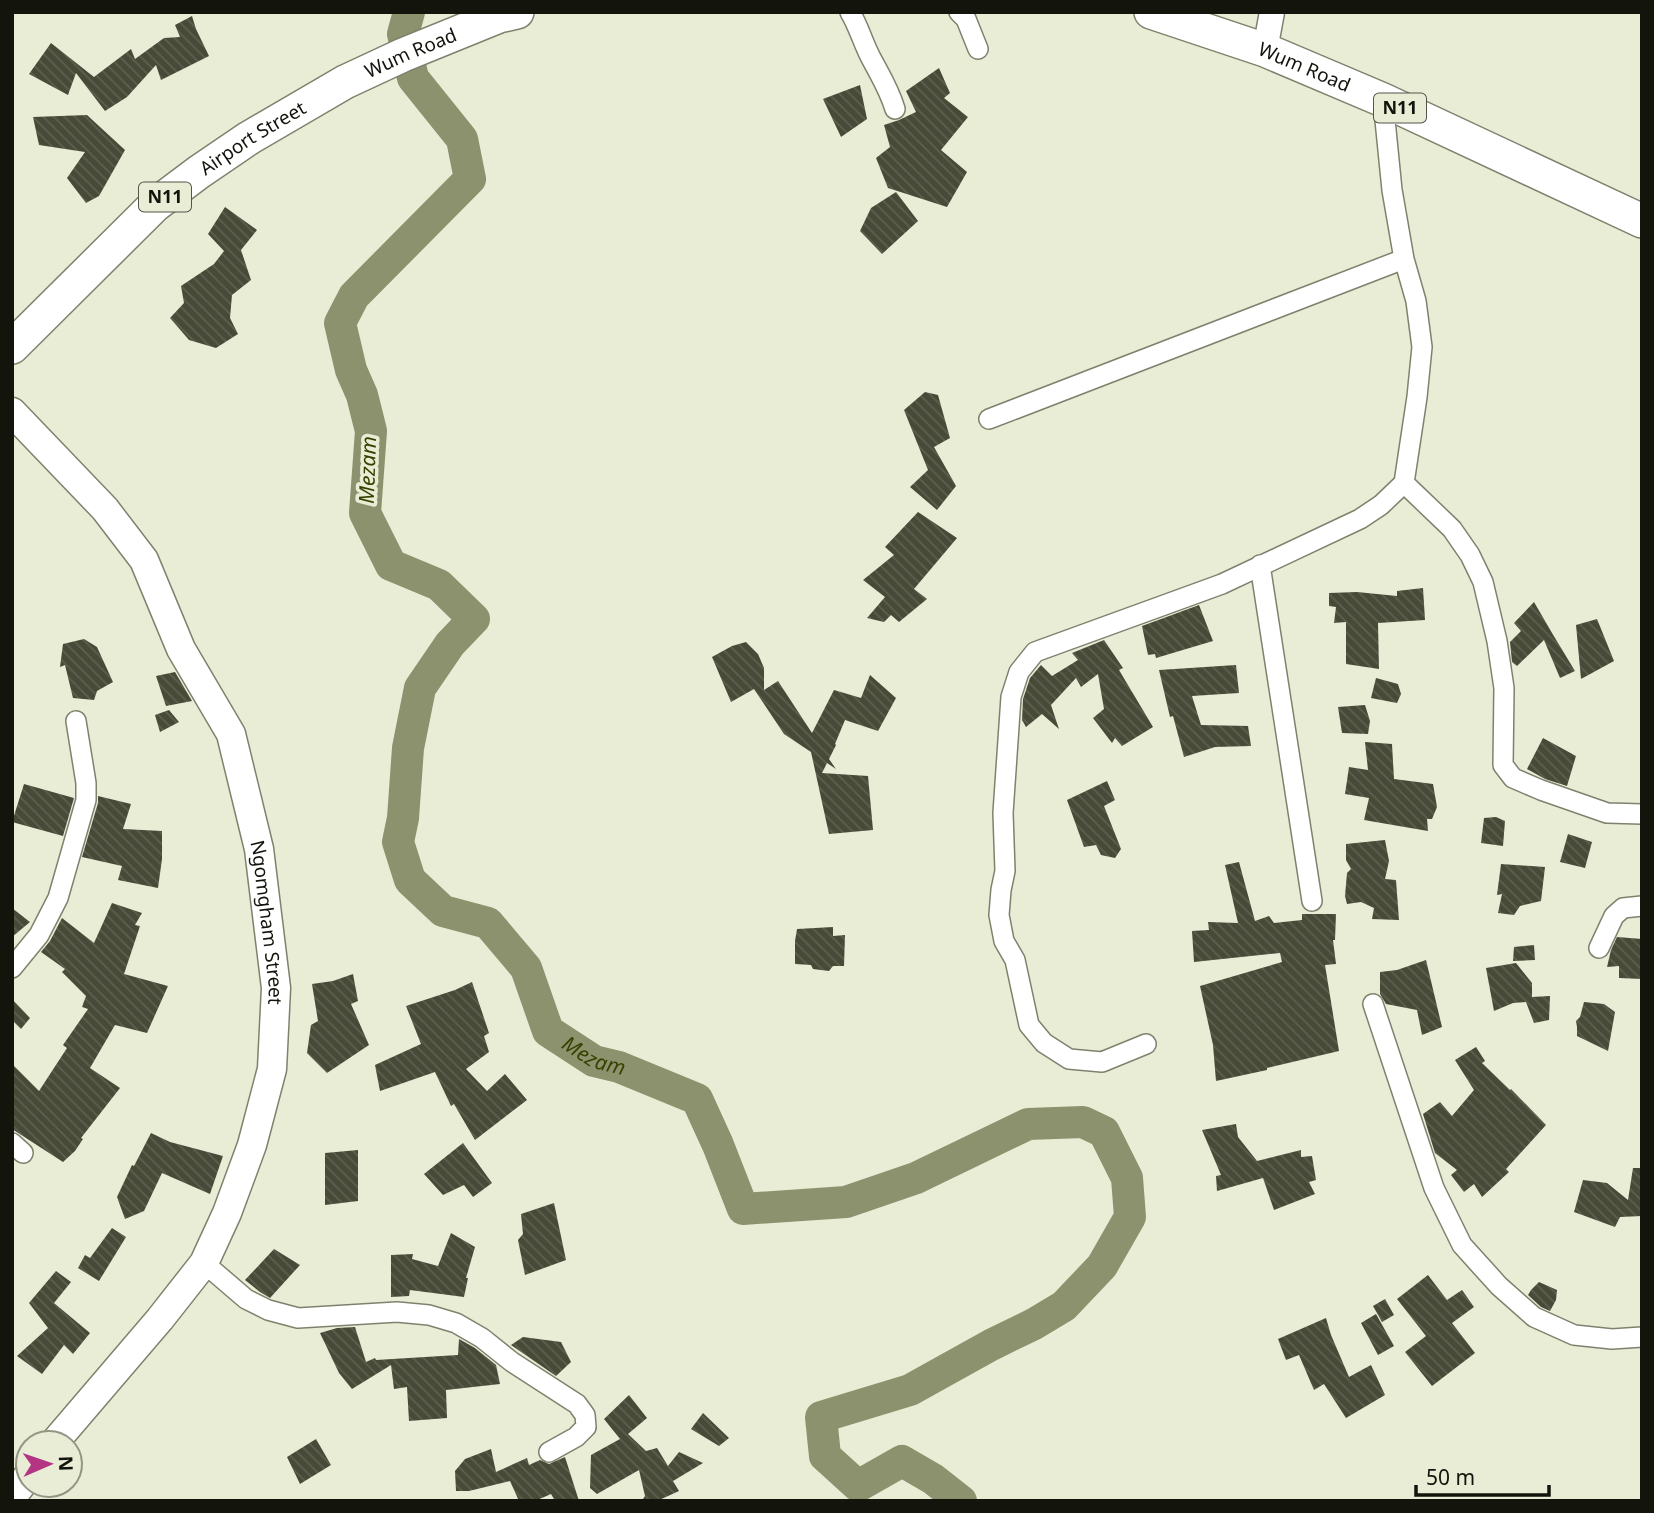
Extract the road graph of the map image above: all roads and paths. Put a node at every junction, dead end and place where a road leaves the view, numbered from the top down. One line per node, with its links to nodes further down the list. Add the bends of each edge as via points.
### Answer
1 (517, 12): 8 (highway, Wum Road / N11)
2 (850, 12): 10 (street)
3 (959, 12): 6 (street)
4 (1151, 12): 7 (highway, Wum Road / N11)
5 (1272, 12): 7 (street)
6 (978, 49)
7 (1265, 50): 9 (highway, Wum Road / N11)
8 (345, 82): 13 (highway, Airport Street / N11, via 249,138 155,205)
9 (1383, 100): 11 (highway, Wum Road / N11); 12 (street)
10 (895, 109)
11 (1642, 221)
12 (1404, 259): 15 (street); 16 (street, via 1422,346)
13 (12, 346)
14 (12, 412): 26 (main road, Ngomgham Street, via 104,509 144,560 181,649 231,734 259,849 276,988 272,1069 252,1145)
15 (989, 419)
16 (1404, 483): 17 (street, via 1360,519); 19 (street, via 1452,529 1483,582 1504,688 1503,765 1513,778 1541,790 1607,813)
17 (1260, 565): 20 (street); 25 (street, via 1222,584 1035,652 1018,672 1011,696 1003,813 1005,871 999,915 1004,941 1015,960 1029,1025 1044,1043 1069,1059 1102,1062)
18 (76, 721): 23 (street, via 86,800 58,898 39,935)
19 (1642, 814)
20 (1312, 901)
21 (1642, 906): 22 (street, via 1623,908 1614,916)
22 (1599, 948)
23 (12, 968)
24 (1373, 1004): 27 (street, via 1434,1188 1462,1245 1534,1317 1574,1335)
25 (1146, 1044)
26 (204, 1263): 28 (main road, Ngomgham Street); 29 (street, via 246,1299 298,1318 397,1312 456,1323 577,1405 586,1427)
27 (1642, 1337)
28 (66, 1429)
29 (549, 1452)

